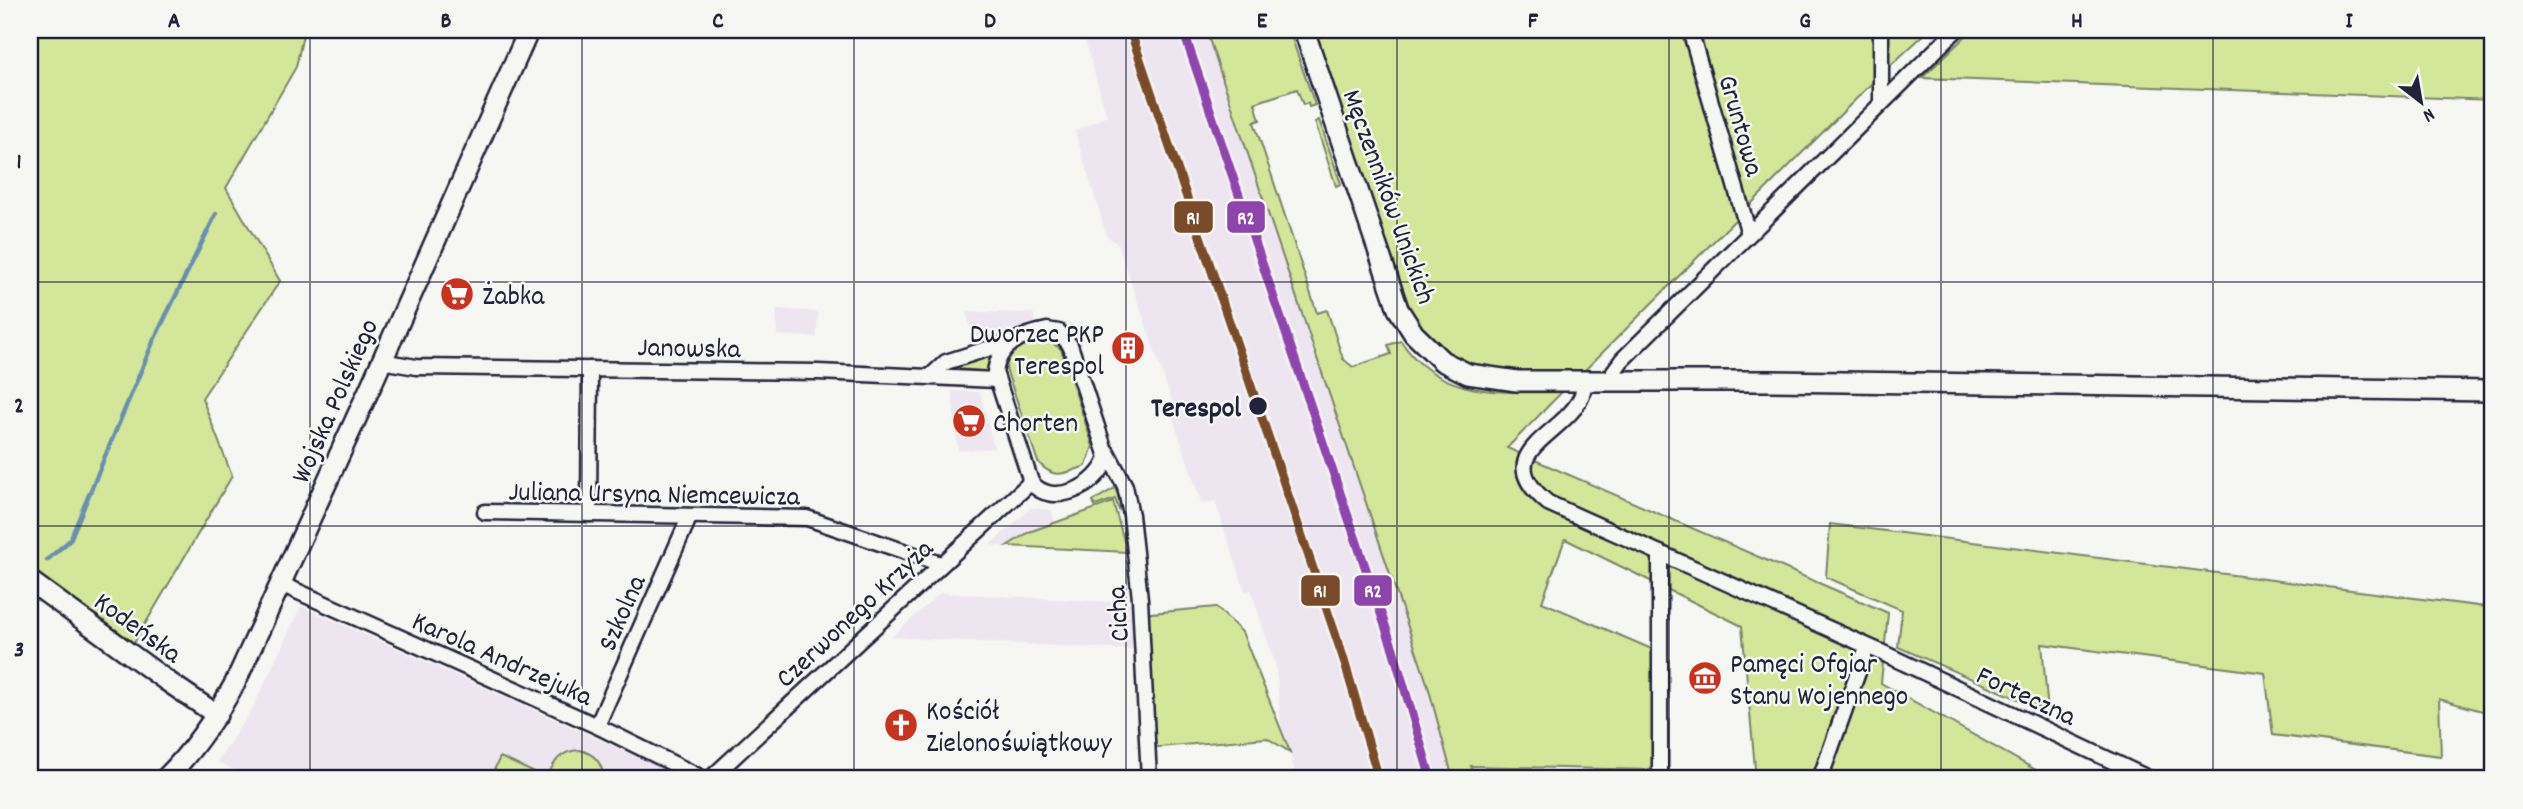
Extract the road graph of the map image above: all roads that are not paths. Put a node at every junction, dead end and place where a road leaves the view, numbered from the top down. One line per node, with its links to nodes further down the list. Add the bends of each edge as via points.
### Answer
1 (529, 30): 9 (main road, Wojska Polskiego)
2 (1304, 30): 13 (main road, Męczenników Unickich, via 1384,273 1414,334 1442,361 1468,374 1517,381)
3 (1690, 30): 7 (street, Gruntowa)
4 (1881, 30): 6 (street)
5 (1956, 30): 6 (street)
6 (1881, 103): 7 (street)
7 (1749, 234): 14 (street, via 1622,360)
8 (1014, 340): 11 (street, Cicha, via 946,362); 12 (street, via 999,357); 16 (street, Cicha, via 1047,330 1059,332 1067,340)
9 (381, 361): 10 (street, Janowska, via 416,367); 24 (main road, Wojska Polskiego)
10 (590, 369): 11 (street, Janowska); 19 (street)
11 (932, 375): 12 (street, Janowska)
12 (996, 380): 17 (street)
13 (1578, 381): 14 (main road, Męczenników Unickich); 21 (street, Forteczna, via 1582,399 1536,444 1526,459 1527,481 1548,503)
14 (1613, 381): 15 (main road, Męczenników Unickich)
15 (2493, 391)
16 (1106, 451): 17 (street, via 1102,470 1086,485 1050,495); 31 (street, Cicha, via 1125,486 1131,514)
17 (1031, 482): 22 (street, Czerwonego Krzyża)
18 (485, 512): 19 (street, Juliana Ursyna Niemcewicza)
19 (589, 514): 20 (street, Juliana Ursyna Niemcewicza)
20 (689, 517): 22 (street, Juliana Ursyna Niemcewicza, via 807,518); 27 (street, Szkolna)
21 (1660, 553): 25 (street, Forteczna); 32 (street)
22 (941, 564): 30 (street, Czerwonego Krzyża)
23 (30, 582): 26 (main road, Kodeńska)
24 (281, 584): 26 (main road, Wojska Polskiego); 27 (street, Karola Andrzejuka)
25 (1867, 648): 33 (street); 34 (street, Forteczna)
26 (218, 715): 28 (main road, Wojska Polskiego)
27 (597, 726): 29 (street, Karola Andrzejuka)
28 (165, 779)
29 (704, 779)
30 (710, 779)
31 (1149, 779)
32 (1660, 779)
33 (1821, 779)
34 (2150, 779)

